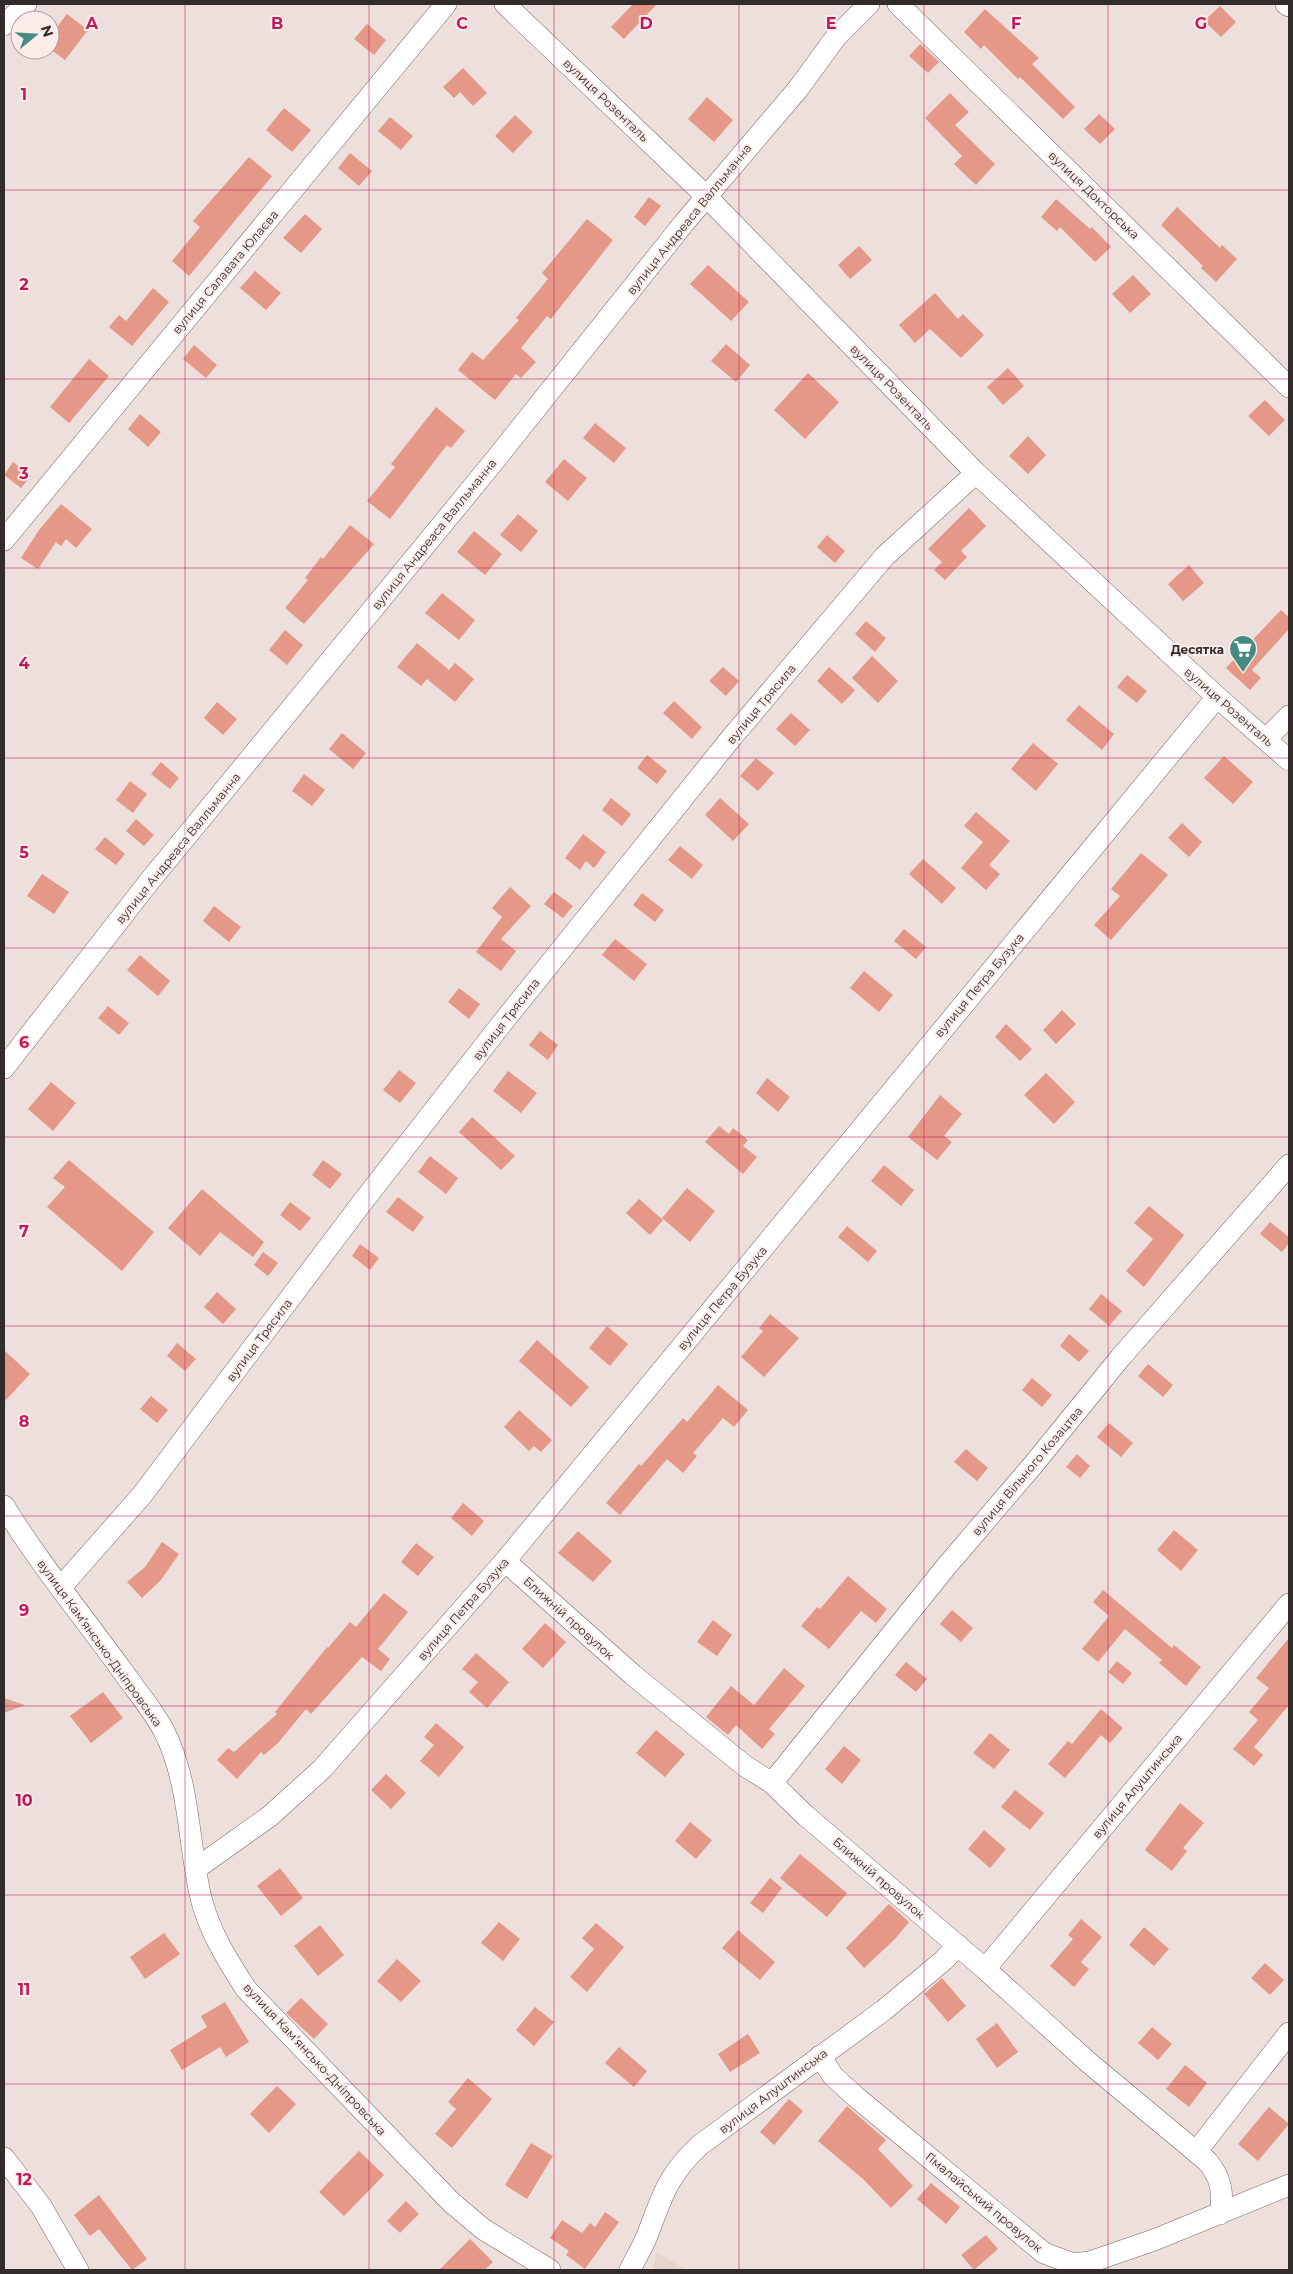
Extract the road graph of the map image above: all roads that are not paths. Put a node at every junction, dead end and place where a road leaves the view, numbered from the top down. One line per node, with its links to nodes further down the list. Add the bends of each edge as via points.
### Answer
1 (26, 4): 8 (street)
2 (446, 4): 12 (street, вулиця Салавата Юлаєва)
3 (505, 4): 9 (street, вулиця Розенталь)
4 (869, 4): 9 (street, вулиця Андреаса Валльманна, via 836,37 798,89)
5 (898, 4): 10 (street, вулиця Докторська)
6 (1286, 4): 7 (street)
7 (1289, 6)
8 (4, 25)
9 (706, 196): 11 (street, вулиця Розенталь); 17 (street, вулиця Андреаса Валльманна, via 495,460 148,883)
10 (1289, 387)
11 (976, 473): 13 (street, вулиця Розенталь); 21 (street, вулиця Трясила, via 885,556 732,737 403,1150 142,1495)
12 (4, 540)
13 (1217, 697): 15 (street, вулиця Розенталь); 20 (street, вулиця Петра Бузука)
14 (1289, 716): 15 (street)
15 (1266, 739): 16 (street, вулиця Розенталь)
16 (1289, 760)
17 (4, 1068)
18 (1289, 1165): 23 (street, вулиця Вільного Козацтва, via 1120,1358)
19 (4, 1506): 21 (street, вулиця Кам’янсько-Дніпровська)
20 (505, 1561): 23 (street, Ближній провулок, via 633,1675 745,1766); 24 (street, вулиця Петра Бузука, via 322,1769 270,1816)
21 (61, 1586): 24 (street, вулиця Кам’янсько-Дніпровська, via 164,1731 176,1760)
22 (1289, 1604): 26 (street, вулиця Алуштинська)
23 (772, 1783): 25 (street, Ближній провулок)
24 (197, 1868): 34 (street, вулиця Кам’янсько-Дніпровська, via 201,1898 212,1928 246,1989 451,2202 483,2229)
25 (958, 1945): 26 (street, Ближній провулок); 28 (street, вулиця Алуштинська, via 906,1991)
26 (985, 1969): 29 (street, Ближній провулок, via 1088,2062)
27 (1289, 2033): 29 (street)
28 (820, 2056): 32 (street, Гімалайський провулок, via 833,2076 856,2097 1044,2253 1058,2260 1074,2264 1090,2262); 35 (street, вулиця Алуштинська, via 685,2159 670,2177)
29 (1196, 2152): 32 (street, Ближній провулок, via 1216,2172 1223,2198)
30 (4, 2158): 33 (street, via 41,2206)
31 (1289, 2185): 32 (street, Гімалайський провулок)
32 (1220, 2214)
33 (78, 2270)
34 (550, 2270)
35 (630, 2270)

